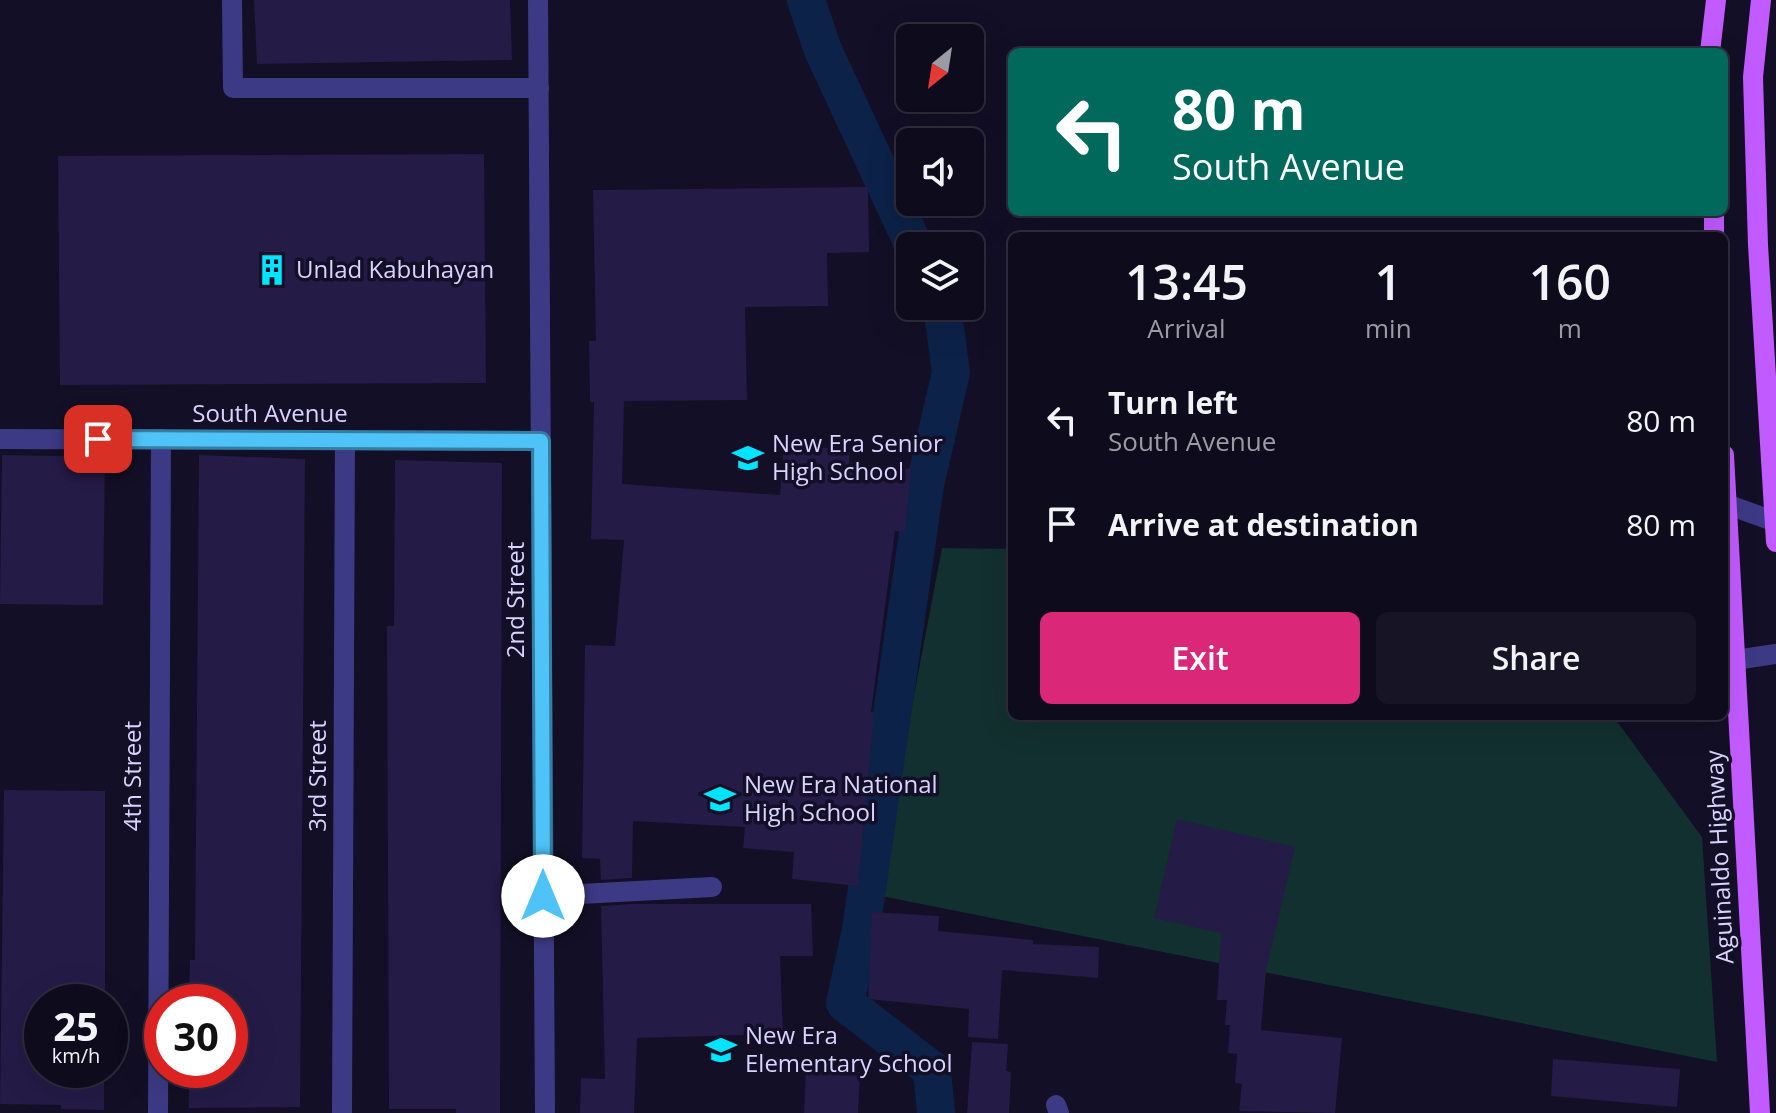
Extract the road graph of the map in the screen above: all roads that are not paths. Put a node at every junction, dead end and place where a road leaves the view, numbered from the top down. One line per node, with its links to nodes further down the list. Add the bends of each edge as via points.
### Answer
1 (232, 0): 6 (street, via 233,88)
2 (538, 0): 6 (street, 2nd Street)
3 (1716, 0): 5 (main road)
4 (1761, 0): 12 (main road, via 1753,92)
5 (1710, 48)
6 (539, 88): 10 (street, 2nd Street)
7 (0, 439): 8 (street, South Avenue)
8 (161, 439): 9 (street, South Avenue); 18 (street, 4th Street)
9 (345, 440): 10 (street, South Avenue); 19 (street, 3rd Street)
10 (541, 441): 17 (street, 2nd Street)
11 (1728, 505): 12 (street)
12 (1776, 529)
13 (1728, 539): 15 (main road, Aguinaldo Highway)
14 (1776, 654): 15 (street)
15 (1735, 660): 21 (main road, Aguinaldo Highway)
16 (712, 887): 17 (street)
17 (543, 896): 20 (street, 2nd Street)
18 (158, 1113)
19 (342, 1113)
20 (545, 1113)
21 (1760, 1113)

